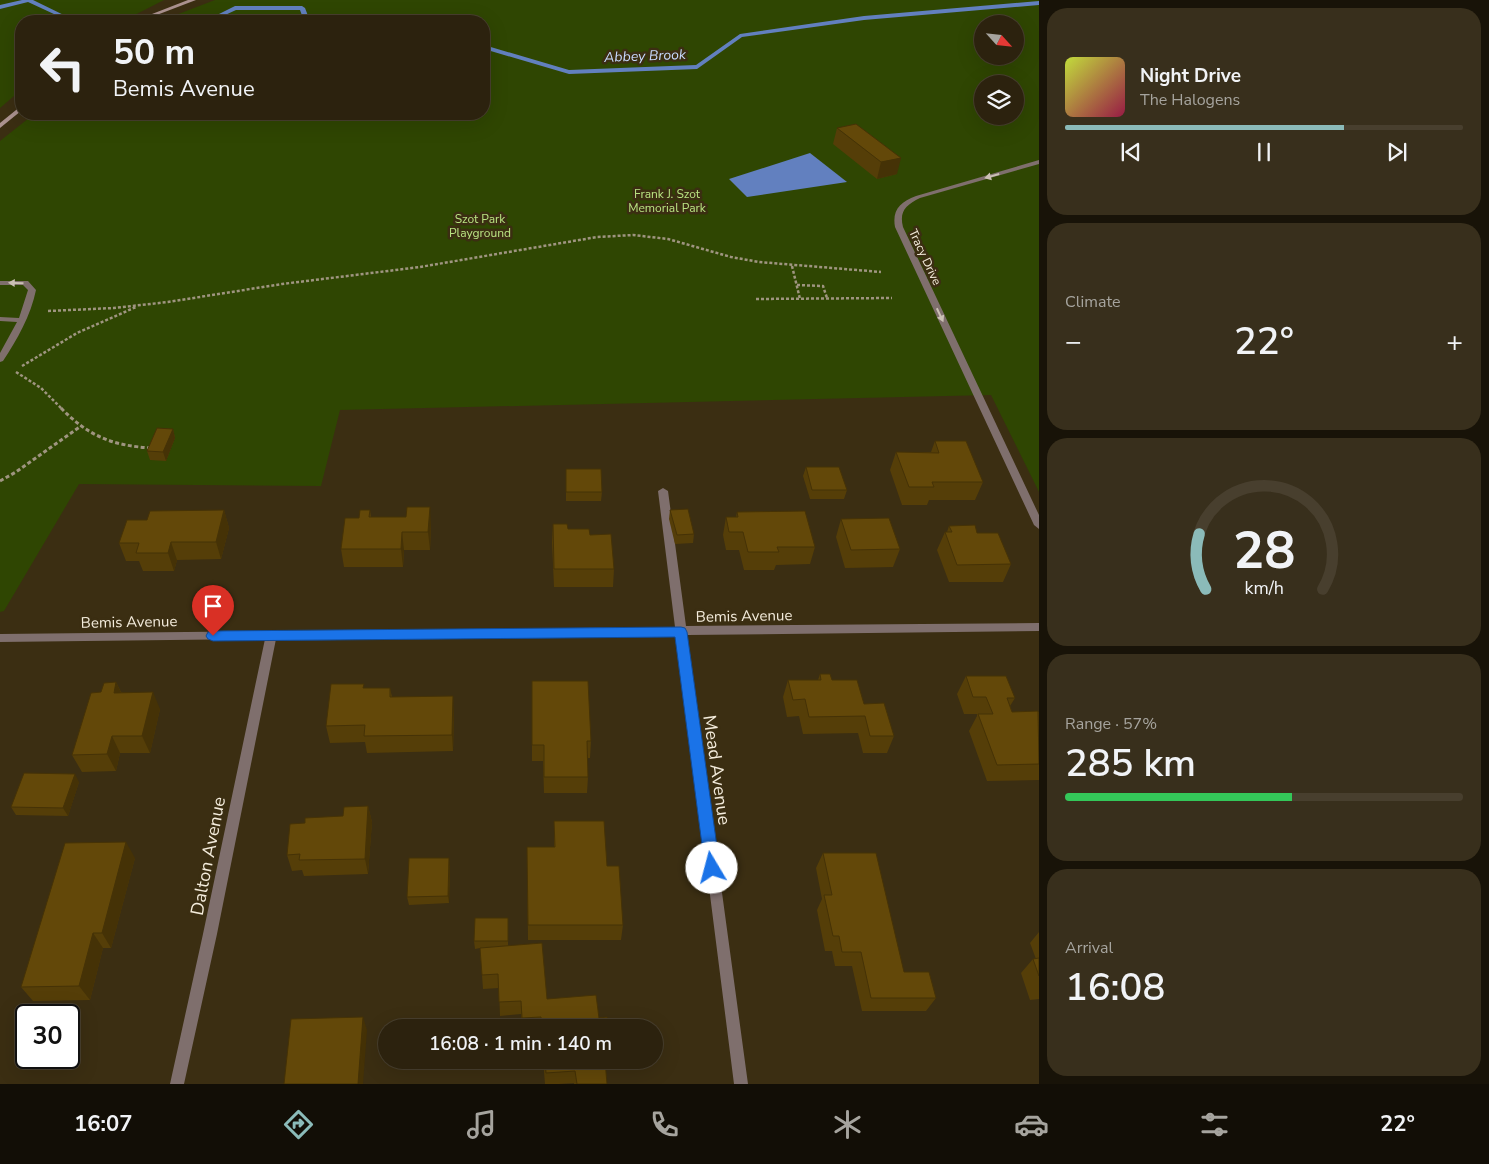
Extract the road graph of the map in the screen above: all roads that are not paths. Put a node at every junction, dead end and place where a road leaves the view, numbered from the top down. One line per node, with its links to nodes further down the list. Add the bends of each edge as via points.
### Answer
1 (193, 0): 2 (main road)
2 (153, 15)
3 (15, 113): 4 (main road)
4 (0, 126)
5 (1039, 162): 11 (street, Tracy Drive, one-way to 11, via 918,197 906,202 898,213 899,227)
6 (0, 283): 7 (street, one-way to 6, via 32,296 30,286)
7 (22, 316): 8 (street); 9 (street)
8 (0, 319)
9 (0, 359)
10 (663, 491): 13 (street, Mead Avenue)
11 (1039, 525)
12 (1039, 627): 13 (street, Bemis Avenue)
13 (681, 632): 14 (street, Bemis Avenue); 17 (street, Mead Avenue)
14 (271, 635): 15 (street, Bemis Avenue); 16 (street, Dalton Avenue)
15 (0, 638)
16 (177, 1084)
17 (741, 1084)

